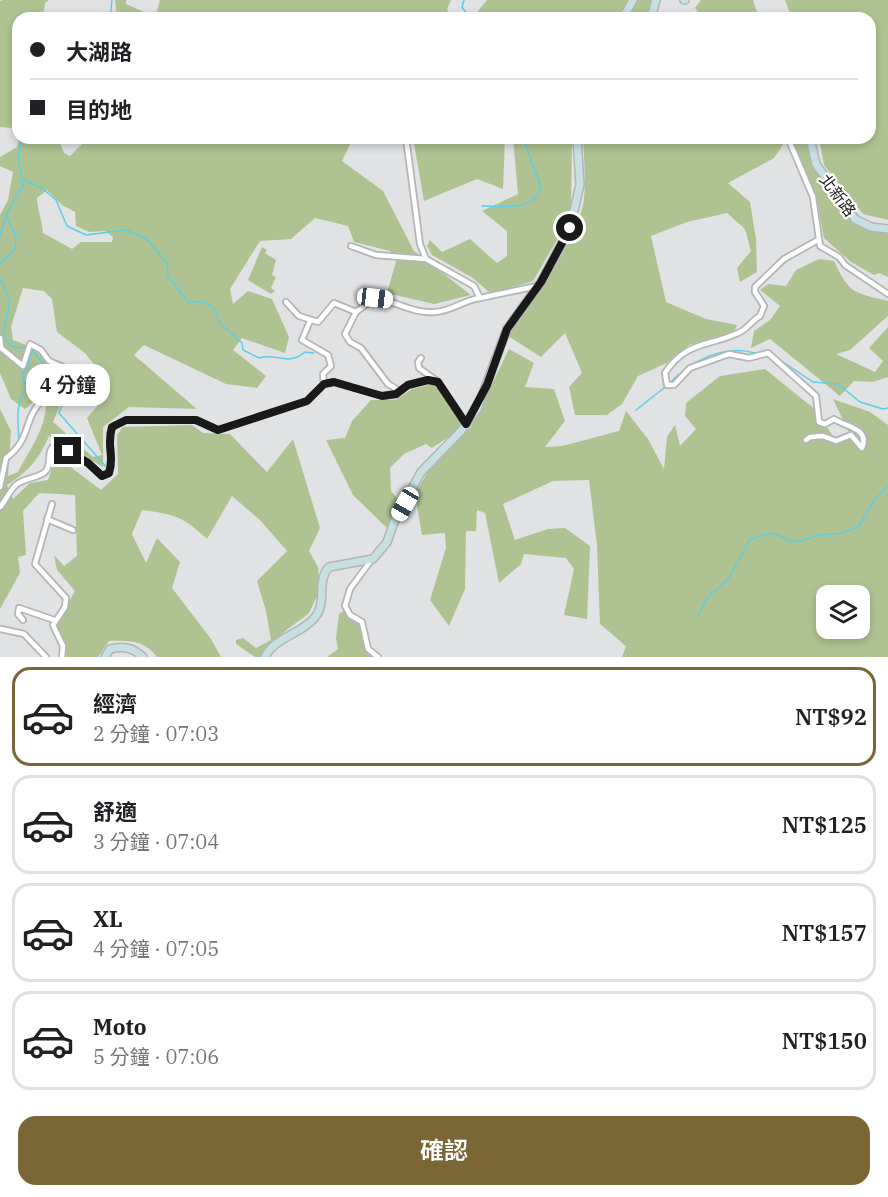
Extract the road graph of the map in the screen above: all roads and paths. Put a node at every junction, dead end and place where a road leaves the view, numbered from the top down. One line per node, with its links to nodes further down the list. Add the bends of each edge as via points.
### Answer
1 (407, 144): 8 (street, via 420,244)
2 (577, 144): 9 (street, via 578,203 570,228)
3 (791, 144): 6 (street, via 813,197)
4 (811, 144): 5 (street, 北新路, via 816,164 855,219)
5 (888, 229)
6 (818, 240): 10 (street, via 824,250 836,254 845,265); 23 (street, via 784,259 755,287 764,306 760,316 740,333 698,344 676,358 664,373 667,385 674,385 690,368 729,354 749,358 768,353 816,396 819,422 825,424 834,419 857,429 864,442 862,448 858,447 851,435 839,441 823,436)
7 (351, 246): 8 (street, via 376,255)
8 (426, 259): 11 (street, via 474,286)
9 (537, 286): 11 (street); 22 (street, via 507,329 480,401)
10 (888, 294)
11 (480, 298): 13 (street, via 434,312 412,310 393,300 375,298)
12 (286, 302): 14 (street)
13 (356, 312): 14 (street, via 334,303 318,322); 19 (street, via 345,334 361,348 388,384)
14 (310, 321): 18 (street, via 302,340 328,355 331,366 323,374)
15 (0, 338): 20 (street, via 2,348 23,366 30,344 49,361 82,375 81,386 92,392)
16 (421, 358): 17 (street, via 419,368)
17 (438, 382): 19 (street, via 428,380); 22 (street)
18 (324, 384): 19 (street, via 334,382 382,396); 26 (street, via 307,401 218,430 196,420 126,420 112,427 108,441 112,463 109,473 102,476 59,444 54,445 47,469 16,484)
19 (400, 391)
20 (93, 398)
21 (41, 401): 24 (street, via 30,414 21,447 6,458)
22 (466, 424): 29 (street, via 421,472 387,542)
23 (806, 440)
24 (0, 487)
25 (52, 504): 27 (street)
26 (0, 507)
27 (47, 519): 28 (street); 31 (street, via 35,564 66,598 65,607)
28 (73, 530)
29 (373, 559): 37 (street, via 328,567 315,617 275,644); 38 (street, via 350,589 345,606 350,615 362,622 368,649)
30 (23, 620): 31 (street, via 19,608)
31 (54, 620): 34 (street, via 63,646)
32 (1, 629): 33 (street, via 24,634)
33 (46, 657)
34 (62, 657)
35 (105, 657): 36 (street, via 110,649 122,646)
36 (143, 657)
37 (265, 657)
38 (378, 657)

